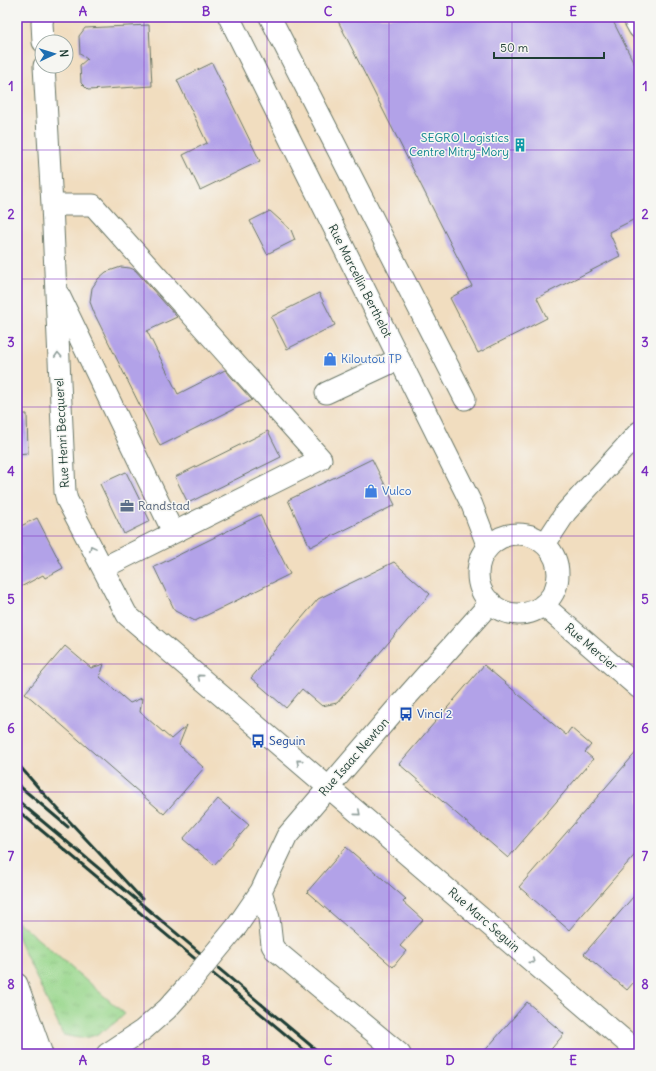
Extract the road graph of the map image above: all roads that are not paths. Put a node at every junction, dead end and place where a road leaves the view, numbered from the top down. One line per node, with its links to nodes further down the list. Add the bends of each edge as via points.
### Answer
1 (43, 17): 6 (street)
2 (229, 17): 10 (street, Rue Marcellin Berthelot)
3 (270, 17): 12 (street)
4 (633, 17): 5 (street)
5 (639, 28)
6 (43, 34)
7 (44, 74): 8 (street, Rue Henri Becquerel)
8 (52, 205): 9 (street, Rue Henri Becquerel); 14 (street, via 93,205 321,459)
9 (55, 285): 14 (street); 17 (street, Rue Henri Becquerel, one-way to 9, via 65,492)
10 (399, 359): 11 (street); 16 (street, Rue Marcellin Berthelot, via 472,504)
11 (326, 393)
12 (465, 399)
13 (639, 432): 15 (street, via 566,512)
14 (173, 532): 17 (street)
15 (545, 544): 16 (street, via 534,537 522,534 498,539); 19 (street, via 558,568 555,588)
16 (488, 548): 18 (street, via 481,559 478,573 480,586)
17 (103, 568): 21 (street, Rue Henri Becquerel, one-way to 17, via 127,615)
18 (491, 602): 19 (street, via 508,613 520,614); 21 (street, Rue Isaac Newton)
19 (543, 605): 20 (street, Rue Mercier)
20 (639, 688)
21 (329, 787): 22 (street, Rue Isaac Newton, via 287,836); 26 (street, Rue Marc Seguin, one-way to 26)
22 (261, 892): 25 (street, Rue Isaac Newton, bridge, via 237,926 185,989 155,1020); 29 (street, via 275,950)
23 (17, 984): 28 (street)
24 (17, 1030): 27 (street)
25 (114, 1051)
26 (639, 1053)
27 (25, 1054)
28 (42, 1054)
29 (400, 1054)

